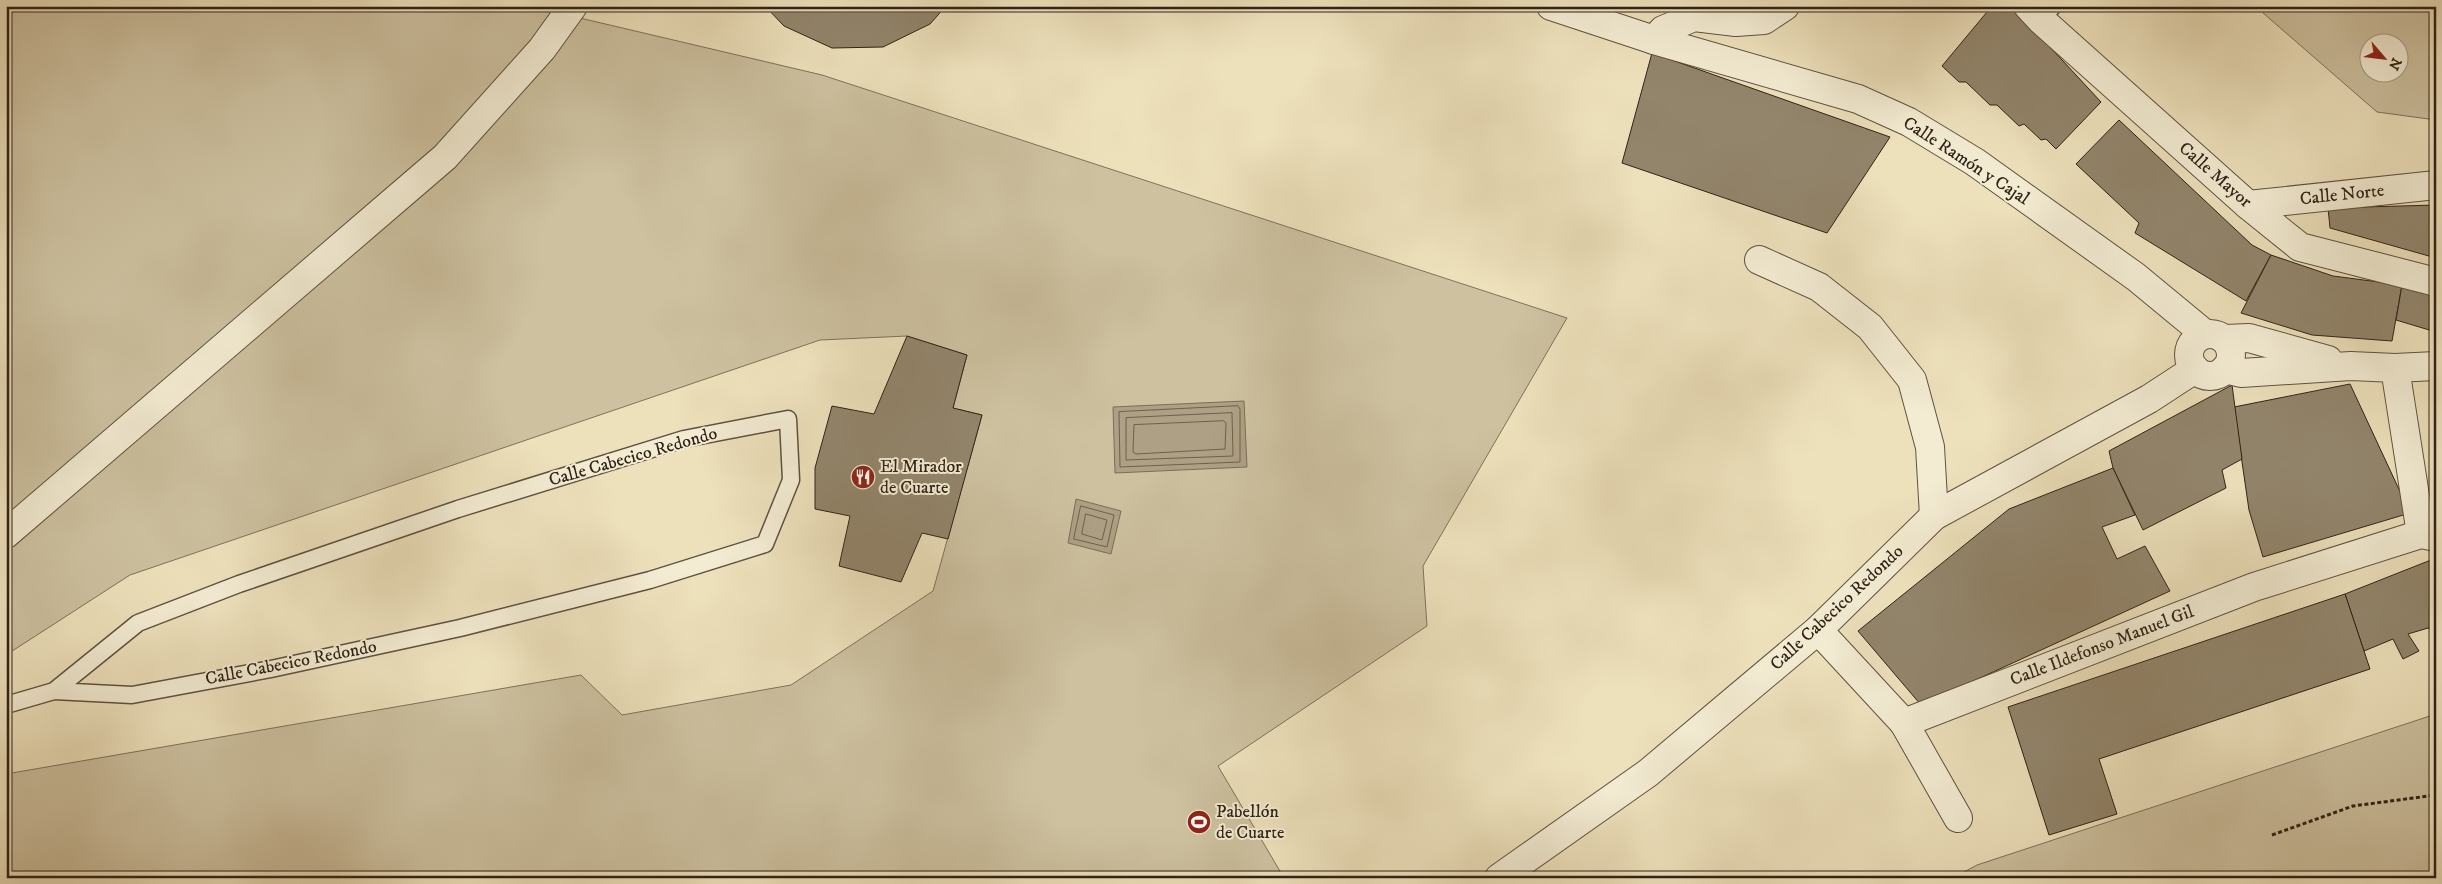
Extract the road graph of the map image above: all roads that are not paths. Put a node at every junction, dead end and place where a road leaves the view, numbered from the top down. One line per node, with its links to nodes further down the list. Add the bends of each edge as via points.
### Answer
1 (573, 6): 17 (street, via 542,49 445,157)
2 (1551, 6): 5 (street, Calle Ramón y Cajal)
3 (1785, 6): 5 (street, via 1764,20 1736,22 1694,17 1662,30)
4 (2041, 11): 7 (street, Calle Mayor)
5 (1654, 40): 10 (street, Calle Ramón y Cajal, via 1858,99 1909,122 1976,162)
6 (2436, 185): 7 (street, Calle Norte)
7 (2248, 205): 9 (street, Calle Mayor, via 2300,247)
8 (1760, 260): 16 (street, via 1818,287 1870,327 1912,380 1930,447)
9 (2436, 282)
10 (2215, 337): 11 (street, via 2248,338); 14 (street, via 2198,337 2190,348 2191,363); 15 (street, via 2231,351)
11 (2352, 366): 13 (street); 15 (street, via 2241,373)
12 (2436, 366): 13 (street)
13 (2395, 368): 18 (street)
14 (2195, 369): 15 (street, via 2207,376); 16 (street, Calle Cabecico Redondo, via 2149,399)
15 (2226, 369)
16 (1934, 516): 19 (street, Calle Cabecico Redondo)
17 (6, 534)
18 (2428, 536): 22 (street, Calle Ildefonso Manuel Gil, via 2254,587)
19 (1818, 630): 22 (street); 24 (street, Calle Cabecico Redondo, via 1648,773)
20 (54, 691): 20 (lane, Calle Cabecico Redondo, via 132,694 271,668 479,624 650,580 765,544 791,480 788,419 684,439 458,509 239,584 138,623); 21 (lane, Calle Cabecico Redondo)
21 (6, 705)
22 (1904, 723): 23 (street)
23 (1958, 818)
24 (1499, 878)

